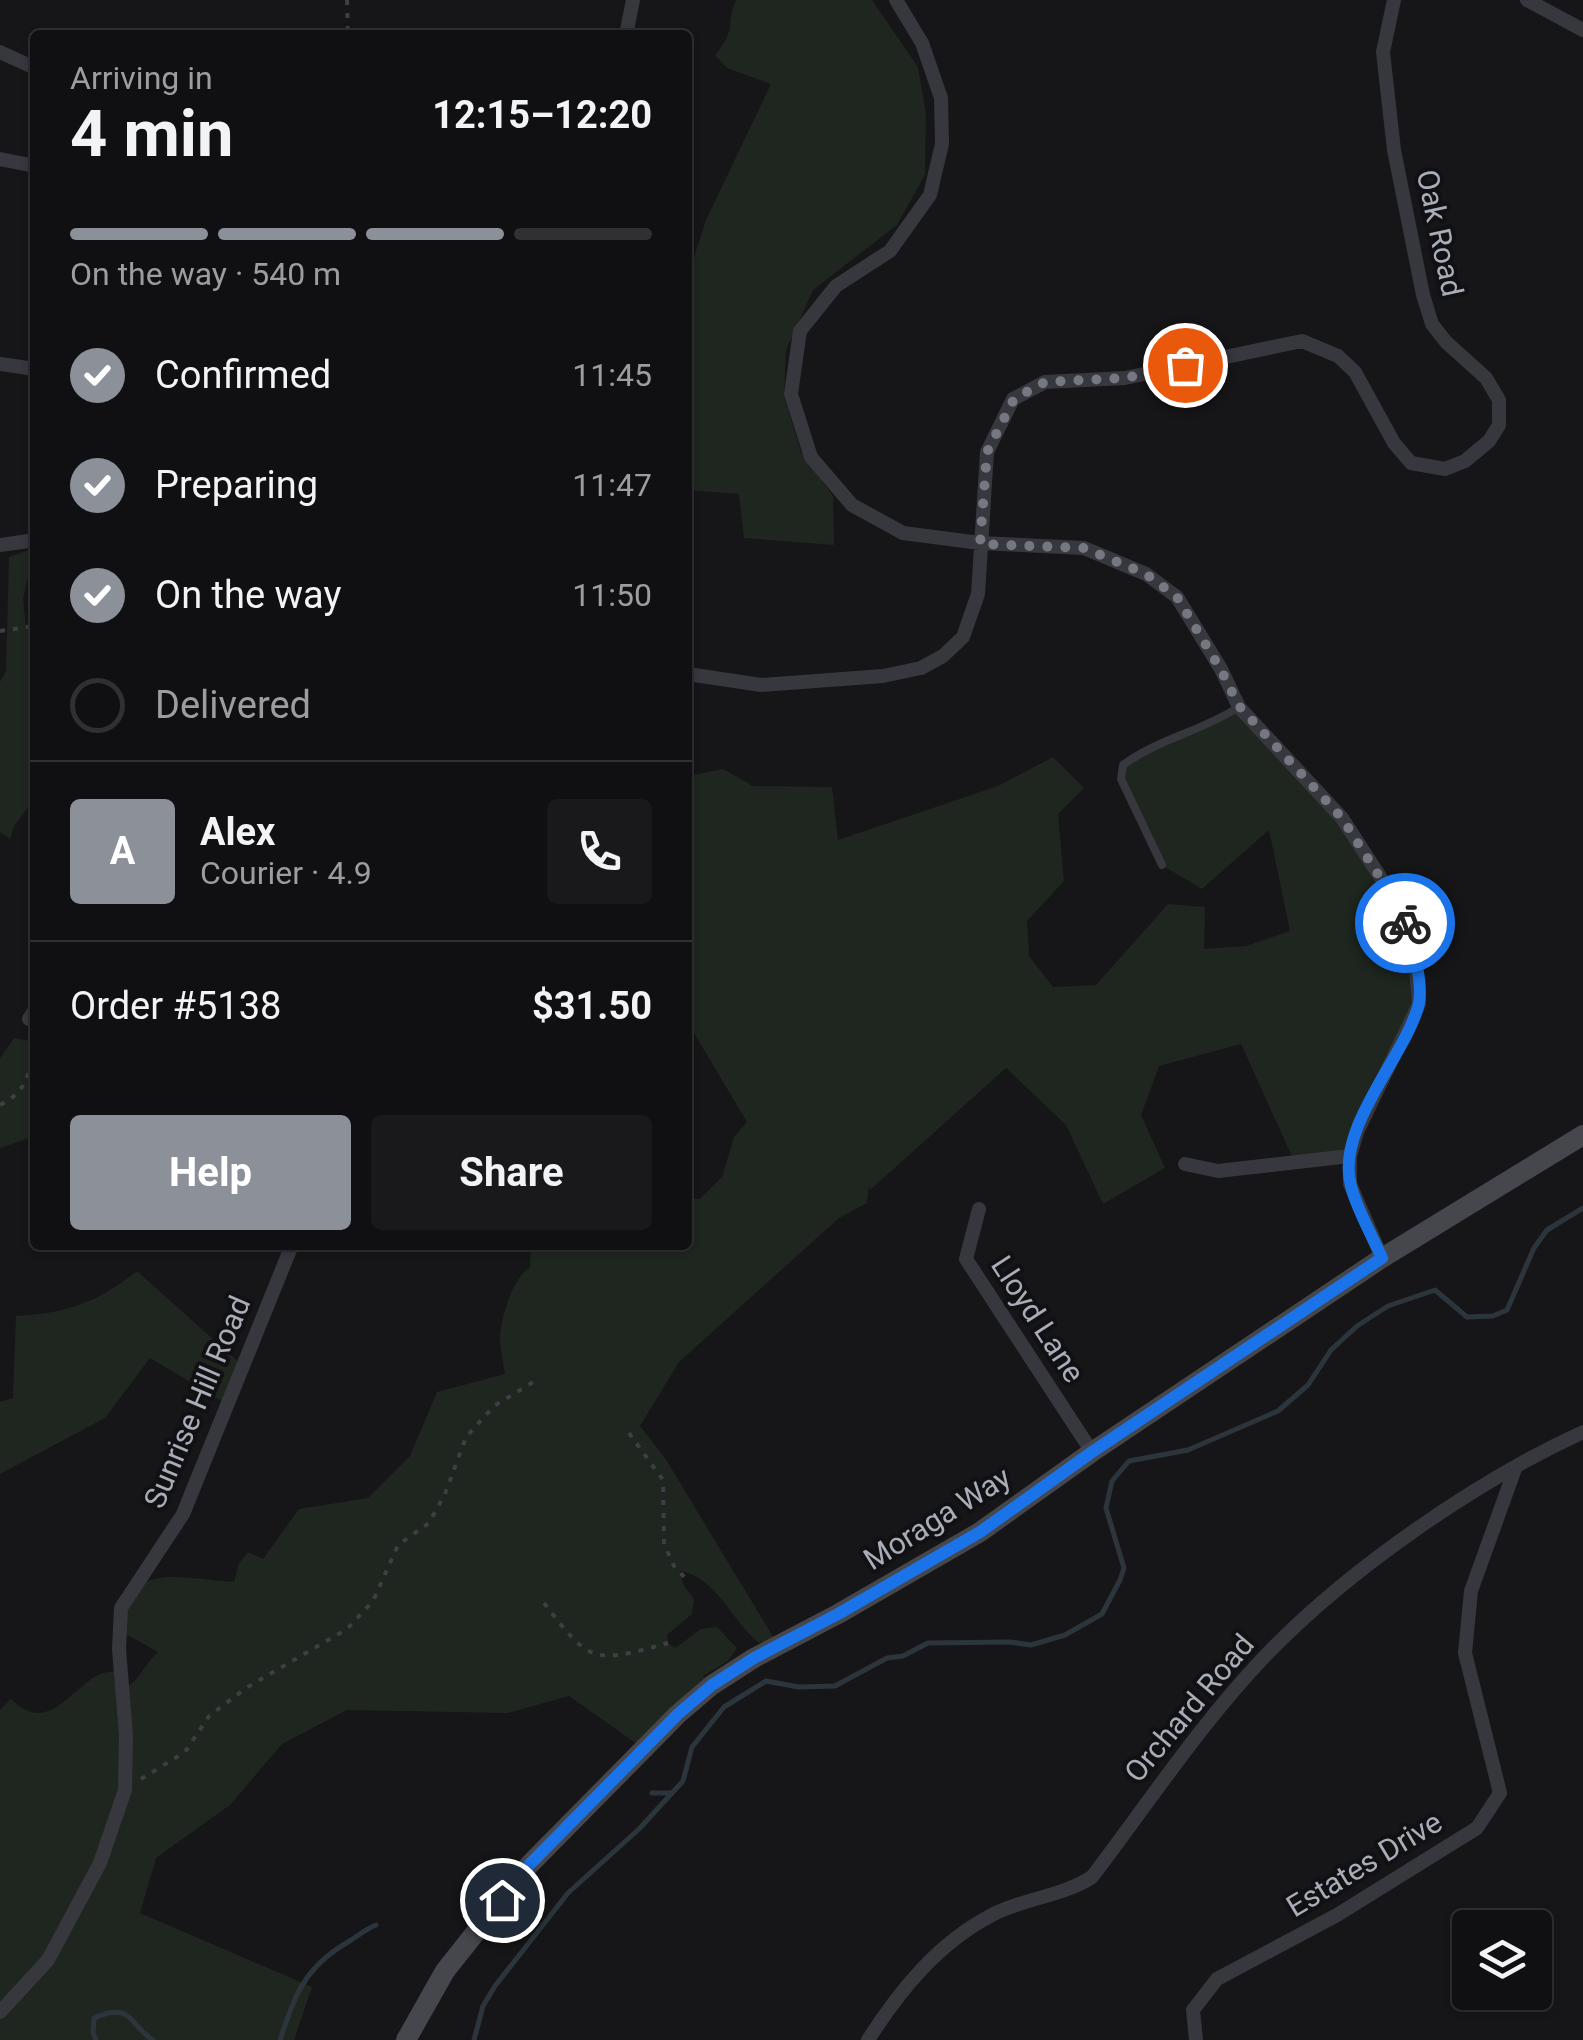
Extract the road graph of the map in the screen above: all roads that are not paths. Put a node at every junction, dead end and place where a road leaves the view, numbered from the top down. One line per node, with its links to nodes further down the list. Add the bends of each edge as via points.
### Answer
1 (633, 0): 5 (street)
2 (896, 0): 14 (street, via 922,44 940,98 942,144 930,195 890,251 836,286 800,331 791,394 811,457 852,505 903,533)
3 (1394, 0): 14 (street, Oak Road, via 1383,52 1394,150 1423,295 1432,324 1486,378 1498,400 1500,424 1489,441 1445,469 1411,463 1355,372 1338,356 1302,341 1125,378 1045,382 1014,399 987,452)
4 (1527, 0): 6 (street)
5 (627, 30)
6 (1583, 30)
7 (0, 52): 8 (street)
8 (30, 66)
9 (0, 159): 10 (street)
10 (30, 165)
11 (0, 364): 12 (street)
12 (30, 368)
13 (30, 541): 15 (street)
14 (980, 544): 16 (street, Oak Road, via 978,594 963,637 921,668 761,685); 17 (street, via 1084,548 1146,574 1177,597)
15 (0, 545)
16 (692, 675)
17 (1239, 706): 18 (lane, via 1123,764 1121,780); 20 (street, via 1342,818 1400,909 1415,956 1420,1004)
18 (1162, 865)
19 (1583, 1135): 24 (main road, Moraga Way)
20 (1350, 1156): 21 (street, via 1218,1172); 24 (street, via 1350,1184)
21 (1185, 1164)
22 (979, 1209): 26 (street, Lloyd Lane, via 966,1260)
23 (290, 1250): 28 (street, Sunrise Hill Road, via 183,1514 121,1608 125,1790 100,1862 48,1960)
24 (1382, 1258): 26 (main road, Moraga Way)
25 (1583, 1432): 27 (street, Orchard Road)
26 (1092, 1452): 29 (main road, Moraga Way, via 980,1532 712,1685 530,1864 445,1971)
27 (1515, 1469): 30 (street, Orchard Road, via 1464,1496 1338,1590 1267,1654 1208,1721 1092,1877 1072,1890 993,1914 952,1941 924,1965); 31 (street, Estates Drive, via 1471,1592 1465,1653 1500,1792 1478,1828 1338,1915 1217,1979 1193,2010)
28 (0, 2012)
29 (406, 2040)
30 (868, 2040)
31 (1196, 2040)

